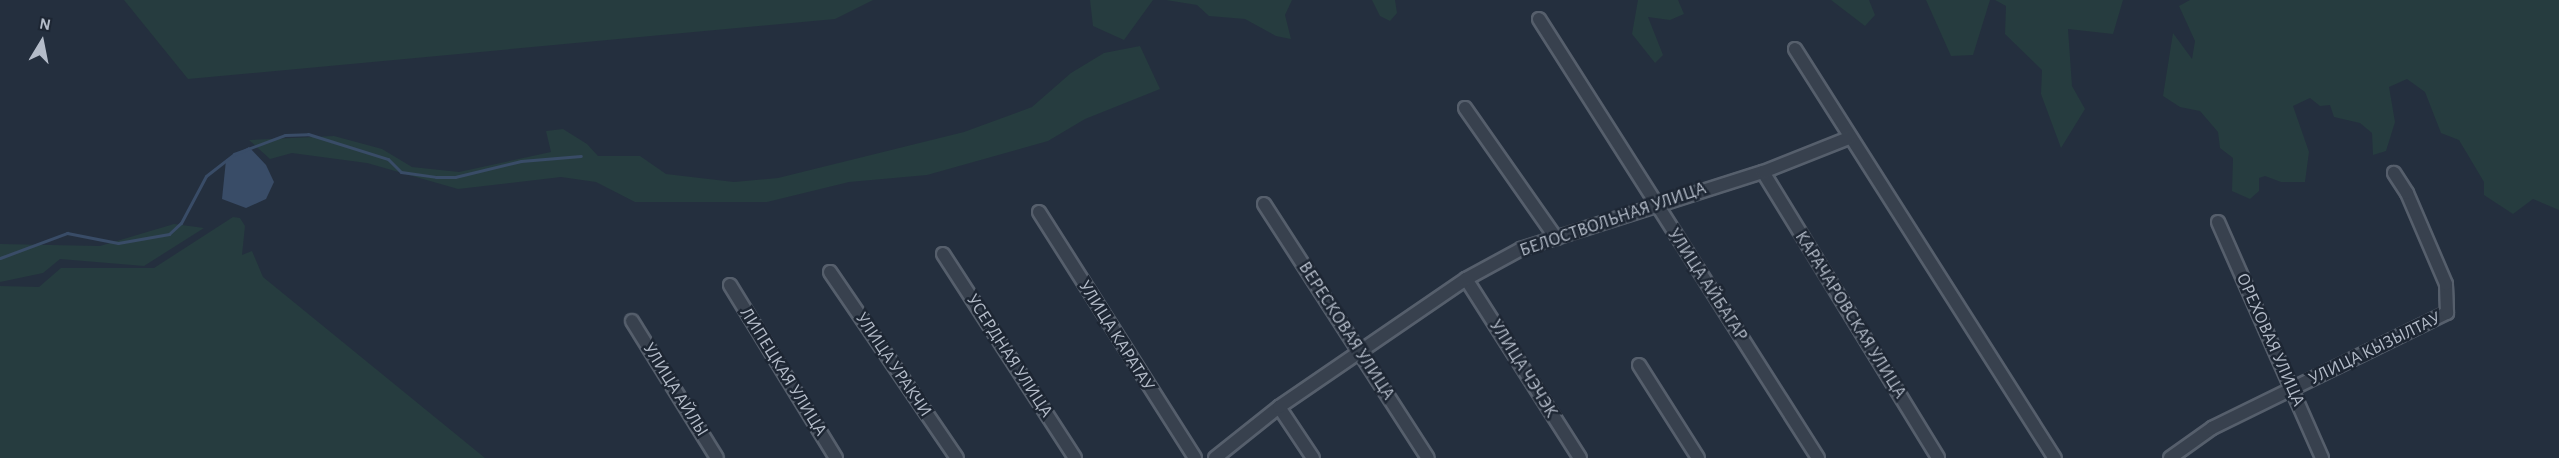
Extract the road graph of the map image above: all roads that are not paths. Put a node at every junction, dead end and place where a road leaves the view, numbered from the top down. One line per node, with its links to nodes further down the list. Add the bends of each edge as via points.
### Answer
1 (1539, 19): 8 (street, УЛИЦА АЙБАГАР)
2 (1795, 49): 4 (street)
3 (1465, 108): 11 (street)
4 (1850, 138): 5 (street, БЕЛОСТВОЛЬНАЯ УЛИЦА); 33 (street, via 1860,147)
5 (1762, 172): 8 (street, БЕЛОСТВОЛЬНАЯ УЛИЦА); 32 (street, КАРАЧАРОВСКАЯ УЛИЦА)
6 (2394, 173): 19 (street, УЛИЦА КЫЗЫЛТАУ, via 2446,284 2447,313)
7 (1264, 204): 17 (street, ВЕРЕСКОВАЯ УЛИЦА)
8 (1655, 204): 11 (street, БЕЛОСТВОЛЬНАЯ УЛИЦА); 31 (street, УЛИЦА АЙБАГАР)
9 (1039, 212): 25 (street, УЛИЦА КАРАТАУ)
10 (2218, 222): 19 (street, ОРЕХОВАЯ УЛИЦА)
11 (1556, 238): 14 (street, БЕЛОСТВОЛЬНАЯ УЛИЦА, via 1521,249)
12 (943, 254): 24 (street, УСЕРДНАЯ УЛИЦА)
13 (830, 272): 23 (street, УЛИЦА УРАКЧИ)
14 (1466, 279): 17 (street, БЕЛОСТВОЛЬНАЯ УЛИЦА); 29 (street, УЛИЦА ЧЭЧЭК)
15 (730, 285): 22 (street, ЛИПЕЦКАЯ УЛИЦА)
16 (632, 321): 21 (street, УЛИЦА АЙЛЫ)
17 (1361, 354): 20 (street, БЕЛОСТВОЛЬНАЯ УЛИЦА); 28 (street, ВЕРЕСКОВАЯ УЛИЦА)
18 (1639, 365): 30 (street)
19 (2291, 390): 34 (street, УЛИЦА КЫЗЫЛТАУ, via 2212,428); 35 (street, ОРЕХОВАЯ УЛИЦА)
20 (1279, 407): 26 (street, БЕЛОСТВОЛЬНАЯ УЛИЦА); 27 (street)
21 (717, 458)
22 (836, 458)
23 (957, 458)
24 (1075, 458)
25 (1195, 458)
26 (1215, 458)
27 (1313, 458)
28 (1428, 458)
29 (1580, 458)
30 (1698, 458)
31 (1818, 458)
32 (1938, 458)
33 (2055, 458)
34 (2170, 458)
35 (2322, 458)

